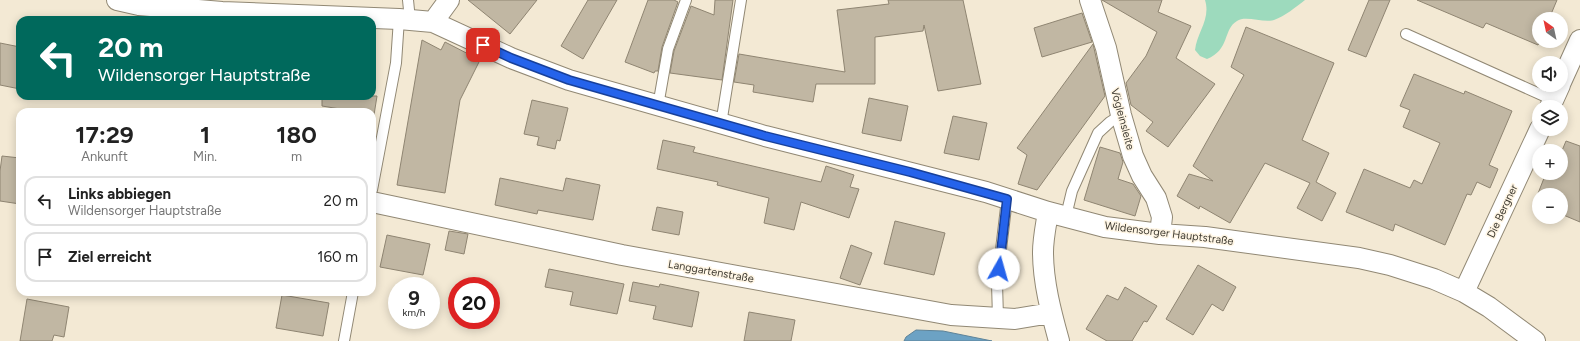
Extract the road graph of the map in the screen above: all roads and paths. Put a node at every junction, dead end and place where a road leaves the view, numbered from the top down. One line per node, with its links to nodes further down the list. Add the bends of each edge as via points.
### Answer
1 (117, 0): 7 (street, Wildensorger Hauptstraße, via 139,5 222,12)
2 (408, 0): 9 (lane)
3 (449, 0): 10 (street)
4 (686, 0): 14 (lane, via 668,49)
5 (741, 0): 16 (lane)
6 (1090, 0): 15 (street, Vögleinsleite, via 1106,48)
7 (327, 16)
8 (376, 18): 9 (street, Wildensorger Hauptstraße)
9 (405, 19): 10 (street, Wildensorger Hauptstraße); 18 (lane)
10 (433, 22): 14 (street, Wildensorger Hauptstraße, via 511,58 569,80)
11 (1406, 34): 13 (lane)
12 (1580, 40): 13 (street)
13 (1556, 93)
14 (658, 106): 16 (street, Wildensorger Hauptstraße)
15 (1121, 115): 21 (lane, via 1098,133 1072,191); 22 (street, Vögleinsleite, via 1133,156 1156,198 1162,218)
16 (721, 124): 19 (street, Wildensorger Hauptstraße)
17 (1537, 136): 23 (street, Die Bergner)
18 (376, 169)
19 (1007, 199): 21 (street, Wildensorger Hauptstraße); 26 (lane, via 997,283)
20 (376, 203): 26 (street, Langgartenstraße, via 630,256 951,315)
21 (1057, 214): 22 (street, Wildensorger Hauptstraße, via 1105,227); 25 (street, via 1043,252 1045,284)
22 (1160, 234): 23 (street, Wildensorger Hauptstraße, via 1205,237 1359,258 1419,274)
23 (1464, 292): 29 (street, Wildensorger Hauptstraße)
24 (352, 296): 27 (lane)
25 (1051, 313): 26 (street, Langgartenstraße, via 1016,319); 28 (street)
26 (998, 318)
27 (344, 341)
28 (1059, 341)
29 (1535, 341)

